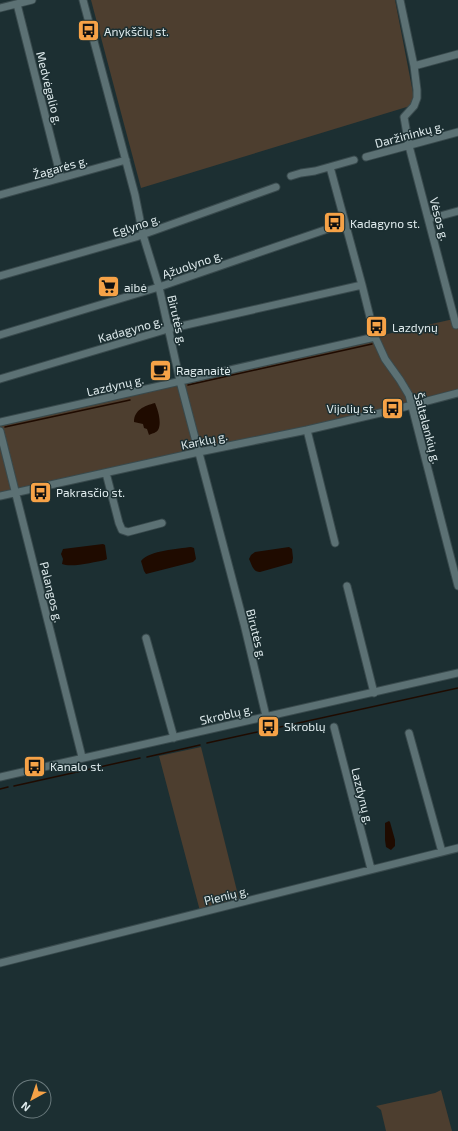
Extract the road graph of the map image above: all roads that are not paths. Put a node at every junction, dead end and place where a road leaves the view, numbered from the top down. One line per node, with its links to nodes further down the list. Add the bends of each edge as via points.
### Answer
1 (32, 0): 4 (street)
2 (83, 0): 11 (street, Birutės g.)
3 (400, 0): 7 (street)
4 (17, 4): 5 (street); 15 (street, Medvėgalio g.)
5 (0, 8)
6 (458, 54): 7 (street)
7 (414, 66): 9 (street, Vėsos g., via 417,98 414,106 404,117)
8 (458, 132): 9 (street, Daržininkų g.)
9 (409, 146): 10 (street, Daržininkų g.); 19 (street, Vėsos g.)
10 (366, 157)
11 (126, 160): 15 (street, Žagarės g.); 21 (street, Birutės g.)
12 (354, 160): 13 (street)
13 (330, 167): 14 (street); 20 (street, Šaltalankių g.)
14 (291, 176)
15 (61, 178): 17 (street, Žagarės g.)
16 (276, 187): 21 (street, Eglyno g.)
17 (0, 195)
18 (458, 211): 19 (street)
19 (429, 219): 25 (street, Vėsos g.)
20 (345, 223): 23 (street, Šaltalankių g.); 24 (street, Ąžuolyno g.)
21 (143, 235): 22 (street, Eglyno g.); 24 (street, Birutės g.)
22 (0, 276)
23 (362, 285): 26 (street, Kadagyno g.); 28 (street, Šaltalankių g.)
24 (159, 287): 26 (street, Birutės g.); 27 (street, Ąžuolyno g.)
25 (456, 326)
26 (168, 329): 29 (street, Kadagyno g.); 30 (street, Birutės g.)
27 (0, 336)
28 (375, 338): 30 (street, Lazdynų g.); 32 (street, Šaltalankių g., via 385,359 409,395)
29 (0, 379)
30 (180, 381): 33 (street, Lazdynų g.); 36 (street, Birutės g.)
31 (458, 393): 32 (street, Karklų g.)
32 (412, 405): 34 (street, Karklų g.); 43 (street, Šaltalankių g.)
33 (0, 422)
34 (307, 430): 36 (street, Karklų g.); 41 (street)
35 (0, 432): 38 (street, Palangos g.)
36 (199, 452): 37 (street, Karklų g.); 47 (street, Birutės g.)
37 (106, 473): 38 (street, Karklų g.); 40 (street, via 122,530 128,532)
38 (16, 493): 39 (street, Karklų g.); 51 (street, Palangos g.)
39 (0, 496)
40 (162, 523)
41 (335, 543)
42 (346, 586): 46 (street)
43 (458, 586)
44 (146, 638): 50 (street)
45 (458, 673): 46 (street, Skroblų g.)
46 (374, 693): 47 (street, Skroblų g.)
47 (266, 716): 50 (street, Skroblų g.)
48 (334, 727): 55 (street, Lazdynų g.)
49 (409, 733): 54 (street)
50 (174, 738): 51 (street, Skroblų g.)
51 (82, 757): 52 (street, Skroblų g.)
52 (0, 776)
53 (458, 848): 54 (street, Pienių g.)
54 (442, 852): 55 (street, Pienių g.)
55 (371, 869): 56 (street, Pienių g.)
56 (0, 963)

